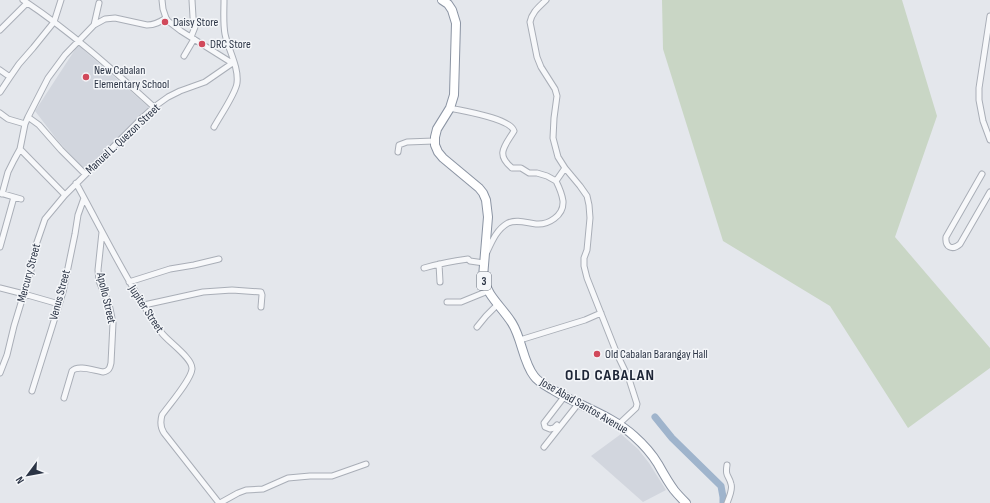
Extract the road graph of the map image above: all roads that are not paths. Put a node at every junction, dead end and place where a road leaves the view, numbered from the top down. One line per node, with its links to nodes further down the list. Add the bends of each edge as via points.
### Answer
1 (62, 0): 11 (street)
2 (162, 0): 10 (street)
3 (192, 0): 14 (street, via 195,27)
4 (224, 0): 17 (street, via 226,36)
5 (442, 0): 22 (highway, via 452,10 456,23 454,95)
6 (546, 0): 31 (street, via 531,16 530,22 537,57 557,96 553,138 558,157)
7 (25, 1): 11 (street); 13 (street)
8 (99, 4): 12 (street)
9 (990, 16): 27 (street, via 979,100)
10 (166, 18): 12 (street, via 153,25 115,18 105,19); 14 (street)
11 (54, 22): 15 (street); 19 (street)
12 (94, 25): 15 (street)
13 (0, 30)
14 (192, 38): 16 (street); 17 (street)
15 (78, 40): 21 (street); 24 (street, via 48,78)
16 (184, 56)
17 (233, 62): 21 (street, Manuel L. Quezon Street, via 204,82 175,94); 26 (street, via 237,78 236,87)
18 (0, 70): 19 (street)
19 (10, 77): 20 (street)
20 (0, 92)
21 (154, 107): 32 (street, Manuel L. Quezon Street)
22 (450, 108): 28 (highway, via 437,129); 34 (street, via 494,118 511,126 514,131 502,153 508,165)
23 (0, 113): 25 (street, via 8,119)
24 (28, 117): 25 (street); 32 (street)
25 (25, 124): 29 (street)
26 (214, 127)
27 (990, 140)
28 (434, 141): 30 (street, via 407,142 399,145); 45 (highway, Jose Abad Santos Avenue / 3, via 440,155 483,193 488,217)
29 (20, 149): 37 (street, via 8,172); 38 (street)
30 (398, 152)
31 (565, 168): 34 (street); 58 (street, via 580,186 589,206 584,266)
32 (85, 174): 35 (street, Manuel L. Quezon Street)
33 (982, 174): 36 (street, via 946,237 948,246 952,248 960,244)
34 (556, 181): 45 (street, via 563,203 558,216 548,222 537,224 520,221 509,223 496,234)
35 (76, 183): 38 (street, Mercury Street); 40 (street, Jupiter Street)
36 (990, 192)
37 (1, 194): 39 (street)
38 (65, 195): 52 (street, Mercury Street, via 45,219)
39 (14, 197): 41 (street); 43 (street)
40 (84, 198): 42 (street, Jupiter Street); 54 (street, Venus Street)
41 (21, 199)
42 (102, 231): 48 (street, Jupiter Street); 64 (street, Apollo Street, via 99,281 113,323 110,368 103,372 75,368)
43 (0, 247)
44 (219, 258): 48 (street)
45 (485, 259): 46 (street); 51 (highway, Jose Abad Santos Avenue / 3, via 483,277)
46 (440, 264): 47 (street); 49 (street)
47 (424, 268)
48 (129, 282): 56 (street, Jupiter Street)
49 (440, 282)
50 (0, 288): 52 (street)
51 (488, 292): 53 (street, via 461,302); 55 (highway, Jose Abad Santos Avenue / 3)
52 (24, 294): 54 (street); 61 (street, Mercury Street)
53 (447, 302)
54 (59, 304): 62 (street, Venus Street)
55 (498, 304): 59 (street); 60 (highway, Jose Abad Santos Avenue / 3, via 512,323)
56 (144, 305): 57 (street, via 203,292 232,290 261,292); 71 (street, Jupiter Street, via 161,333 186,357 192,369 185,384 162,415 161,428)
57 (261, 307)
58 (601, 313): 60 (street); 66 (street, via 629,378 637,404)
59 (477, 327)
60 (520, 340): 63 (highway, Jose Abad Santos Avenue / 3, via 533,376)
61 (0, 373)
62 (32, 391)
63 (564, 397): 65 (highway, Jose Abad Santos Avenue / 3); 67 (street, via 544,423 545,427 550,429)
64 (64, 398)
65 (578, 404): 66 (highway, Jose Abad Santos Avenue / 3); 68 (street)
66 (619, 424): 72 (highway, Jose Abad Santos Avenue / 3, via 646,448)
67 (557, 425)
68 (544, 447)
69 (366, 464): 71 (street, via 332,476 288,478 263,489 246,490)
70 (727, 465): 73 (street, via 726,474 732,486)
71 (220, 503)
72 (686, 503)
73 (727, 503)

